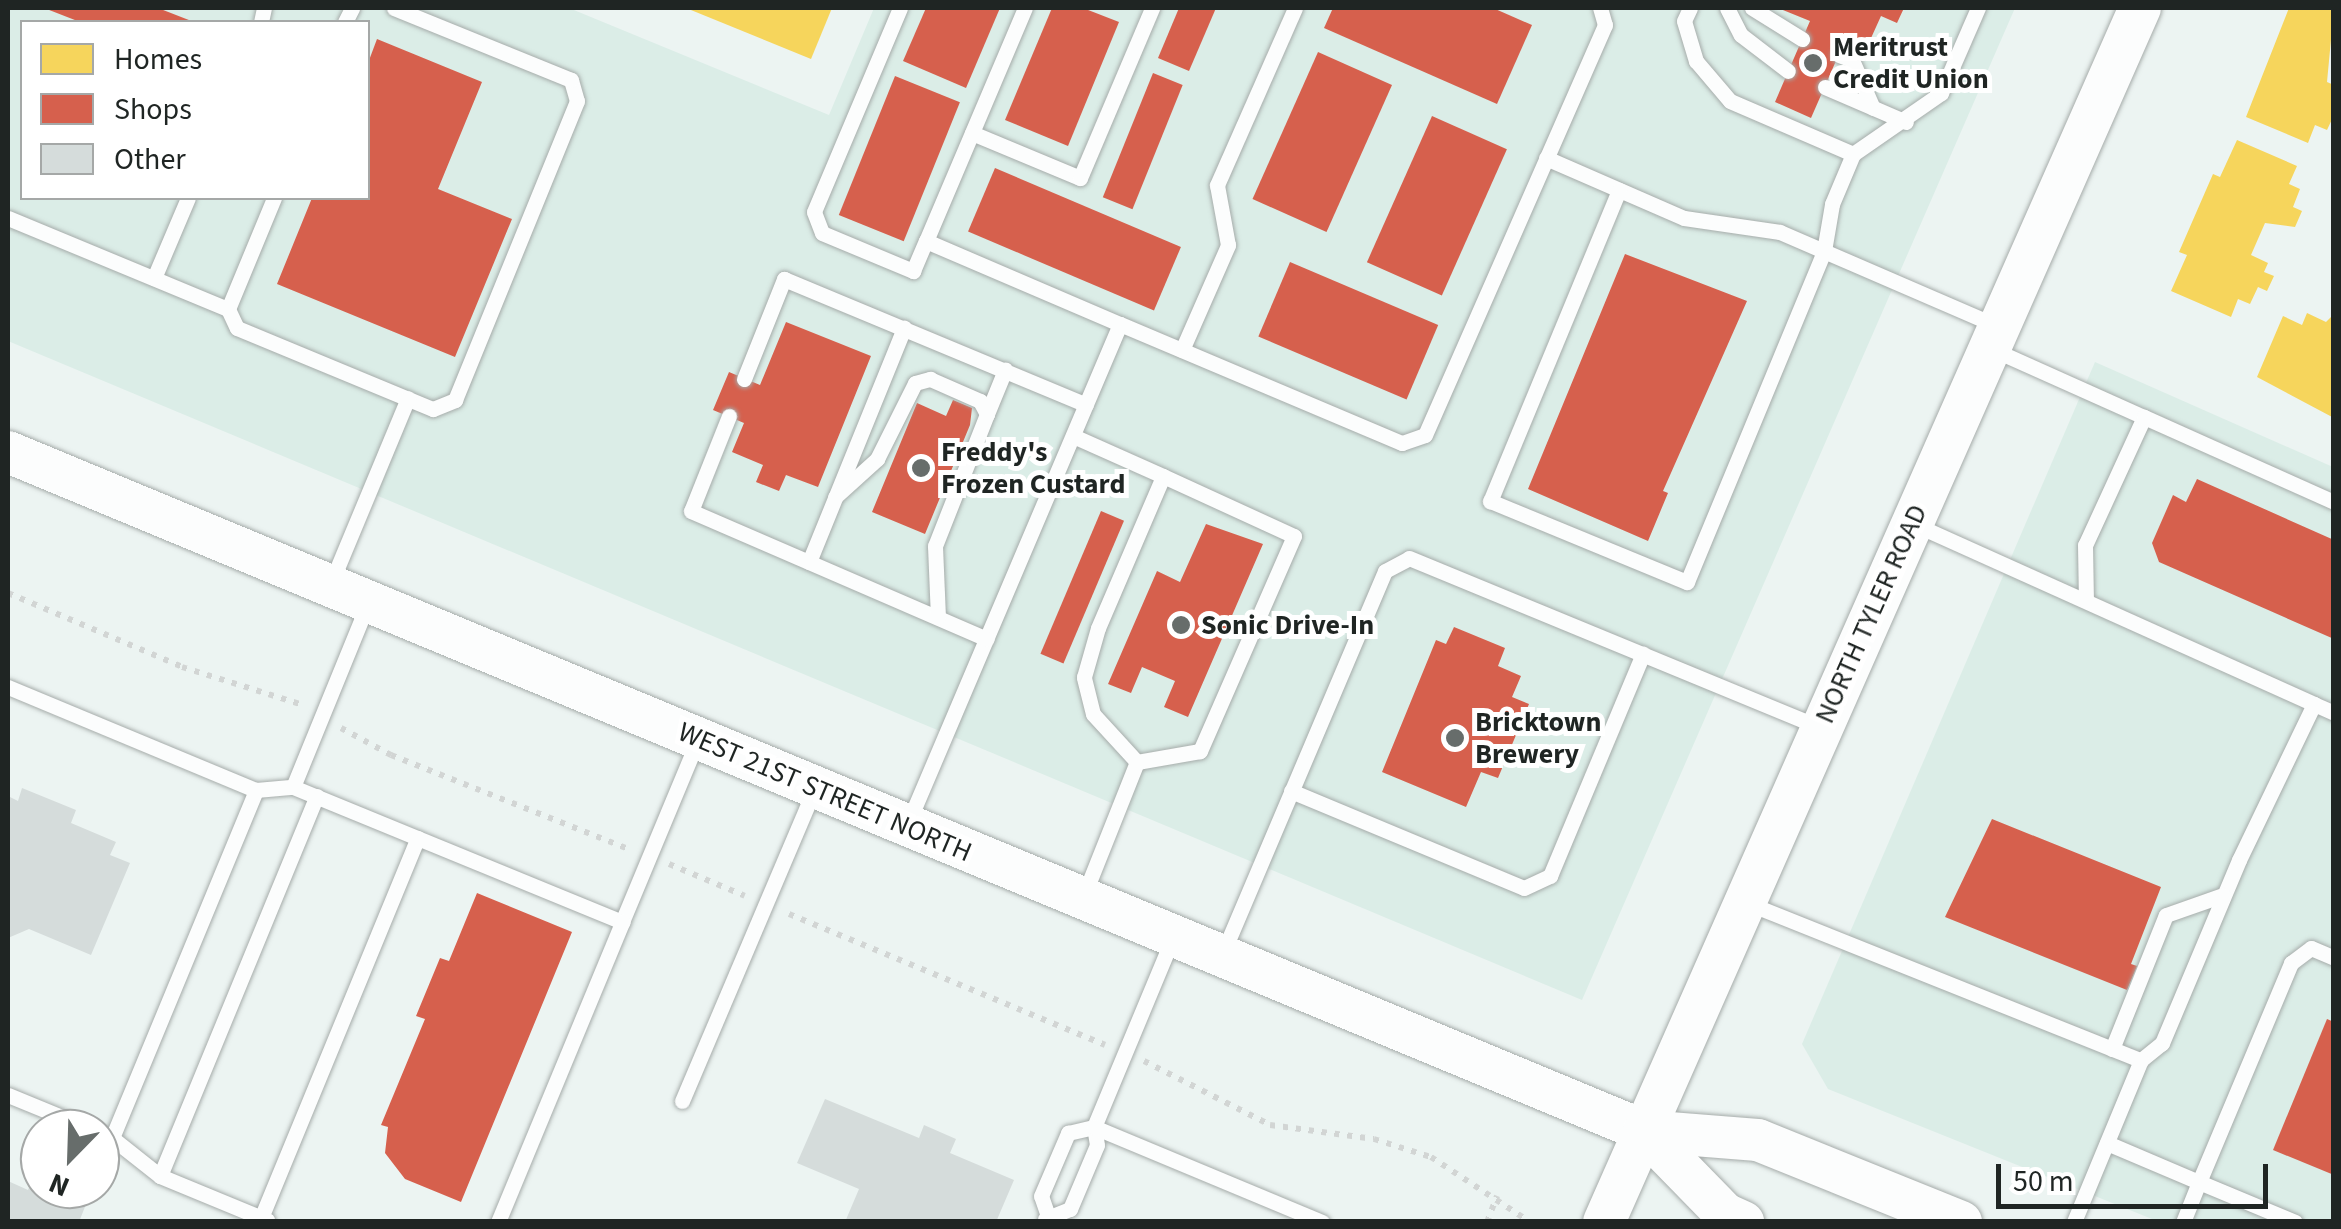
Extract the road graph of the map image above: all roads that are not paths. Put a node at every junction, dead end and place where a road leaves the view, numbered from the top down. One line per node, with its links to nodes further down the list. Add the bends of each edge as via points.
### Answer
1 (394, 8): 35 (lane, via 571,80 577,101 455,400 433,409)
2 (900, 8): 25 (lane, via 814,212 822,233 913,271)
3 (1024, 8): 18 (lane)
4 (1152, 8): 18 (lane, via 1080,178)
5 (1295, 8): 32 (lane, via 1217,185 1228,245)
6 (1600, 8): 20 (lane, via 1605,25)
7 (1690, 8): 19 (lane, via 1684,21 1696,61 1730,101)
8 (1727, 8): 14 (lane, via 1740,35)
9 (1752, 8): 12 (lane)
10 (1978, 8): 17 (lane, via 1942,93)
11 (2140, 8): 31 (main road, NORTH TYLER ROAD)
12 (1802, 39)
13 (1839, 55): 16 (lane, via 1852,60)
14 (1788, 72)
15 (1825, 87): 16 (lane)
16 (1874, 108): 17 (lane)
17 (1906, 122): 19 (lane)
18 (972, 132): 25 (lane)
19 (1853, 154): 26 (lane, via 1832,204)
20 (1546, 158): 21 (lane); 32 (lane, via 1425,435 1402,443)
21 (1619, 190): 26 (lane, via 1684,218 1780,232); 26 (lane, via 1490,502 1687,582)
22 (187, 200): 27 (lane)
23 (273, 200): 28 (lane)
24 (8, 218): 27 (lane)
25 (926, 241): 29 (lane)
26 (1824, 251): 31 (lane)
27 (154, 278): 28 (lane)
28 (228, 309): 35 (lane, via 237,328)
29 (1120, 324): 32 (lane); 36 (lane)
30 (904, 328): 33 (lane); 34 (lane, via 784,279); 43 (lane)
31 (1994, 337): 39 (lane); 45 (main road, NORTH TYLER ROAD)
32 (1182, 350)
33 (1004, 370): 36 (lane); 37 (lane)
34 (744, 379)
35 (408, 398): 47 (lane)
36 (1086, 405): 40 (lane)
37 (988, 414): 43 (lane, via 980,401 930,379 915,383 877,460); 50 (lane, via 935,546)
38 (729, 416): 46 (lane, via 691,511)
39 (2144, 417): 44 (lane); 48 (lane, via 2085,544)
40 (1073, 436): 42 (lane); 51 (lane)
41 (8, 452): 47 (main road, WEST 21ST STREET NORTH)
42 (1163, 476): 58 (lane, via 1084,677 1093,714); 58 (lane, via 1294,536 1200,751)
43 (835, 497): 46 (lane)
44 (2334, 502)
45 (1912, 523): 48 (lane); 56 (main road, NORTH TYLER ROAD)
46 (809, 562): 50 (lane)
47 (329, 586): 49 (main road, WEST 21ST STREET NORTH)
48 (2086, 600): 54 (lane)
49 (369, 603): 57 (main road, WEST 21ST STREET NORTH); 59 (lane)
50 (938, 617): 51 (lane)
51 (986, 639): 64 (lane)
52 (1643, 654): 56 (lane); 62 (lane, via 1409,558 1384,571); 62 (lane, via 1550,876 1524,888)
53 (8, 686): 61 (lane)
54 (2314, 704): 55 (lane); 66 (lane)
55 (2334, 712)
56 (1821, 728): 68 (main road, NORTH TYLER ROAD)
57 (698, 740): 60 (main road, WEST 21ST STREET NORTH); 69 (lane)
58 (1137, 762): 67 (lane)
59 (293, 787): 61 (lane); 63 (lane)
60 (815, 788): 64 (main road, WEST 21ST STREET NORTH); 76 (lane)
61 (256, 790): 78 (lane)
62 (1291, 791): 71 (lane)
63 (316, 796): 65 (lane); 83 (lane)
64 (907, 826): 67 (main road, WEST 21ST STREET NORTH)
65 (418, 838): 69 (lane); 85 (lane)
66 (2224, 896): 73 (lane, via 2166,915); 74 (lane, via 2162,1044)
67 (1082, 899): 70 (main road, WEST 21ST STREET NORTH)
68 (1746, 902): 73 (lane); 80 (main road, NORTH TYLER ROAD)
69 (622, 922): 87 (lane)
70 (1173, 936): 71 (main road, WEST 21ST STREET NORTH); 79 (lane)
71 (1222, 956): 80 (main road, WEST 21ST STREET NORTH)
72 (2334, 958): 84 (lane, via 2311,948 2290,963)
73 (2112, 1048): 74 (lane)
74 (2142, 1060): 81 (lane)
75 (8, 1094): 77 (lane)
76 (682, 1100)
77 (43, 1109)
78 (117, 1109)
79 (1094, 1127): 86 (lane, via 1096,1145 1070,1208); 86 (lane, via 1068,1133 1041,1196); 88 (lane)
80 (1644, 1131): 89 (main road, NORTH TYLER ROAD); 90 (main road, WEST 21ST STREET NORTH, via 1725,1214); 91 (main road, WEST 21ST STREET NORTH, via 1758,1140)
81 (2107, 1143): 84 (lane); 92 (lane)
82 (120, 1146): 83 (lane)
83 (160, 1176): 85 (lane)
84 (2199, 1182): 93 (lane); 94 (lane)
85 (266, 1220)
86 (1050, 1220)
87 (498, 1222)
88 (1322, 1222)
89 (1604, 1222)
90 (1743, 1222)
91 (1961, 1222)
92 (2074, 1222)
93 (2183, 1222)
94 (2295, 1222)

